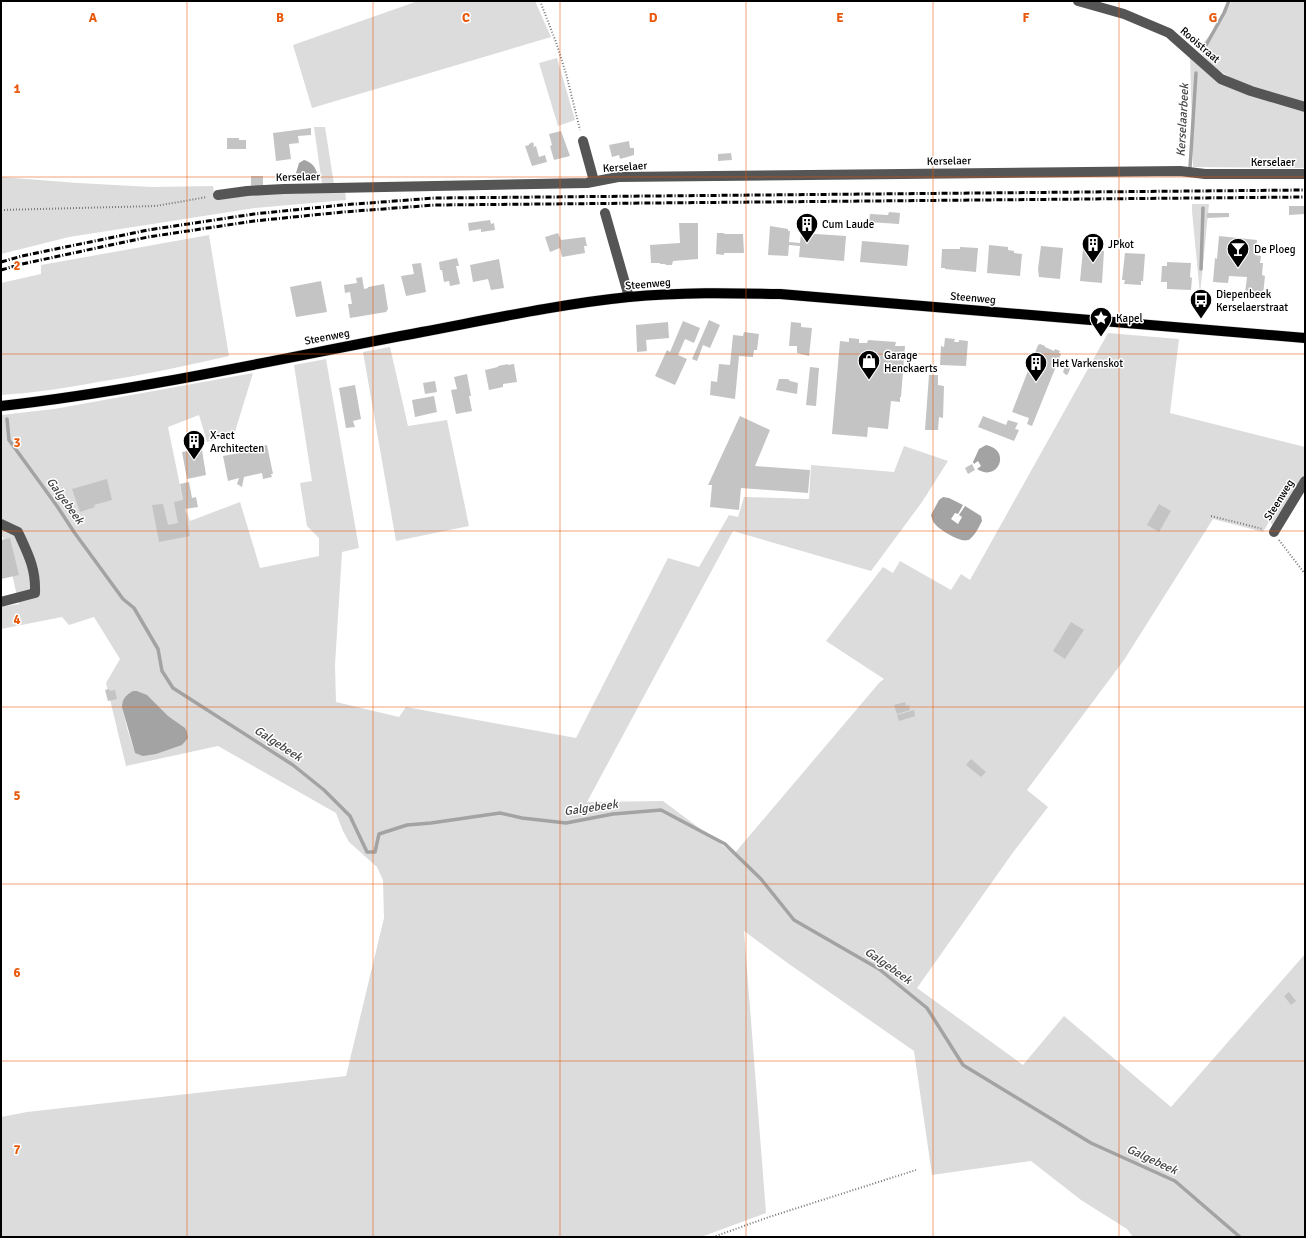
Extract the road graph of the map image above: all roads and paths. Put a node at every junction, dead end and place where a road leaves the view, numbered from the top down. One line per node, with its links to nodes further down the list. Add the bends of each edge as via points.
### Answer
1 (540, 1): 4 (path, via 567,77)
2 (1078, 1): 3 (street, Rooistraat, via 1124,14 1169,34 1222,79)
3 (1305, 108)
4 (583, 141): 6 (street, Kerselaer)
5 (1305, 174): 6 (street, Kerselaer, via 1205,174 1180,171 657,176 618,177)
6 (594, 182): 7 (street, Kerselaer, via 284,189)
7 (218, 196): 8 (path, via 156,206)
8 (1, 210)
9 (605, 213): 10 (street)
10 (629, 297): 11 (main road, Steenweg, via 684,293 780,294); 12 (main road, Steenweg, via 553,307 155,384 66,399)
11 (1305, 338)
12 (1, 406)
13 (1305, 481): 16 (street, Steenweg)
14 (1211, 516): 16 (path)
15 (1, 524): 18 (street, via 18,532 32,564 35,579 35,593)
16 (1274, 532): 17 (path)
17 (1305, 574)
18 (1, 602)
19 (916, 1170): 20 (path)
20 (713, 1237)

